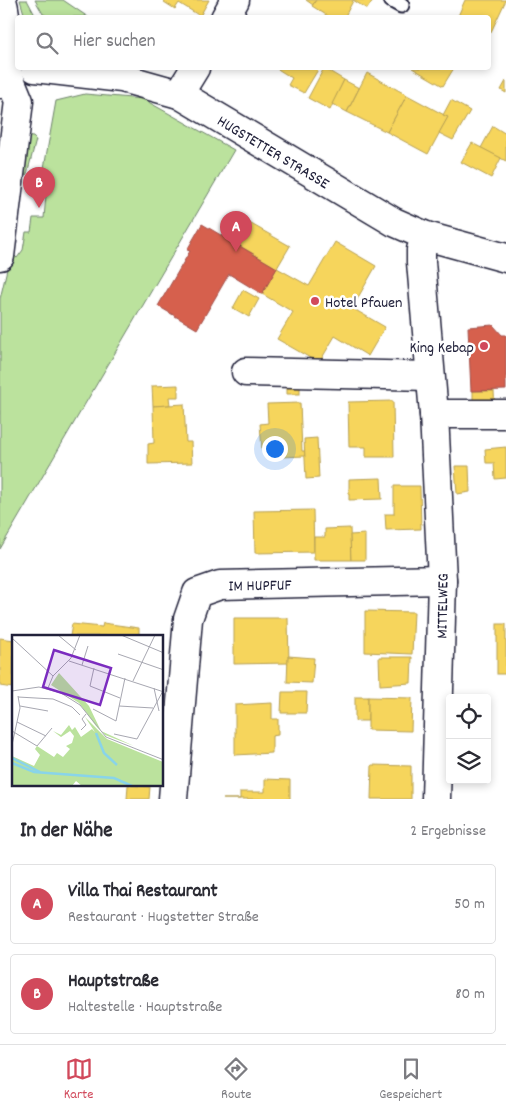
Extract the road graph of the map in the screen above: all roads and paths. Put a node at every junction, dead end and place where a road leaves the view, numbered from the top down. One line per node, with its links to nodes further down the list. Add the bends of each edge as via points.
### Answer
1 (2, 0): 6 (street)
2 (235, 0): 3 (street)
3 (227, 15)
4 (52, 70): 7 (street, HUGSTETTER STRASSE, via 122,78)
5 (194, 70): 7 (street)
6 (7, 73): 9 (street, via 19,101)
7 (179, 94): 8 (street, HUGSTETTER STRASSE, via 394,222)
8 (426, 236): 10 (street, HUGSTETTER STRASSE); 12 (street, MITTELWEG, via 421,262)
9 (0, 256)
10 (506, 258)
11 (246, 372): 12 (street)
12 (430, 376): 13 (street, MITTELWEG)
13 (434, 414): 14 (street); 15 (street, MITTELWEG)
14 (506, 414)
15 (442, 580): 16 (street, IM HUPFUF, via 220,585 197,593 188,619); 17 (street, MITTELWEG)
16 (172, 799)
17 (436, 799)

